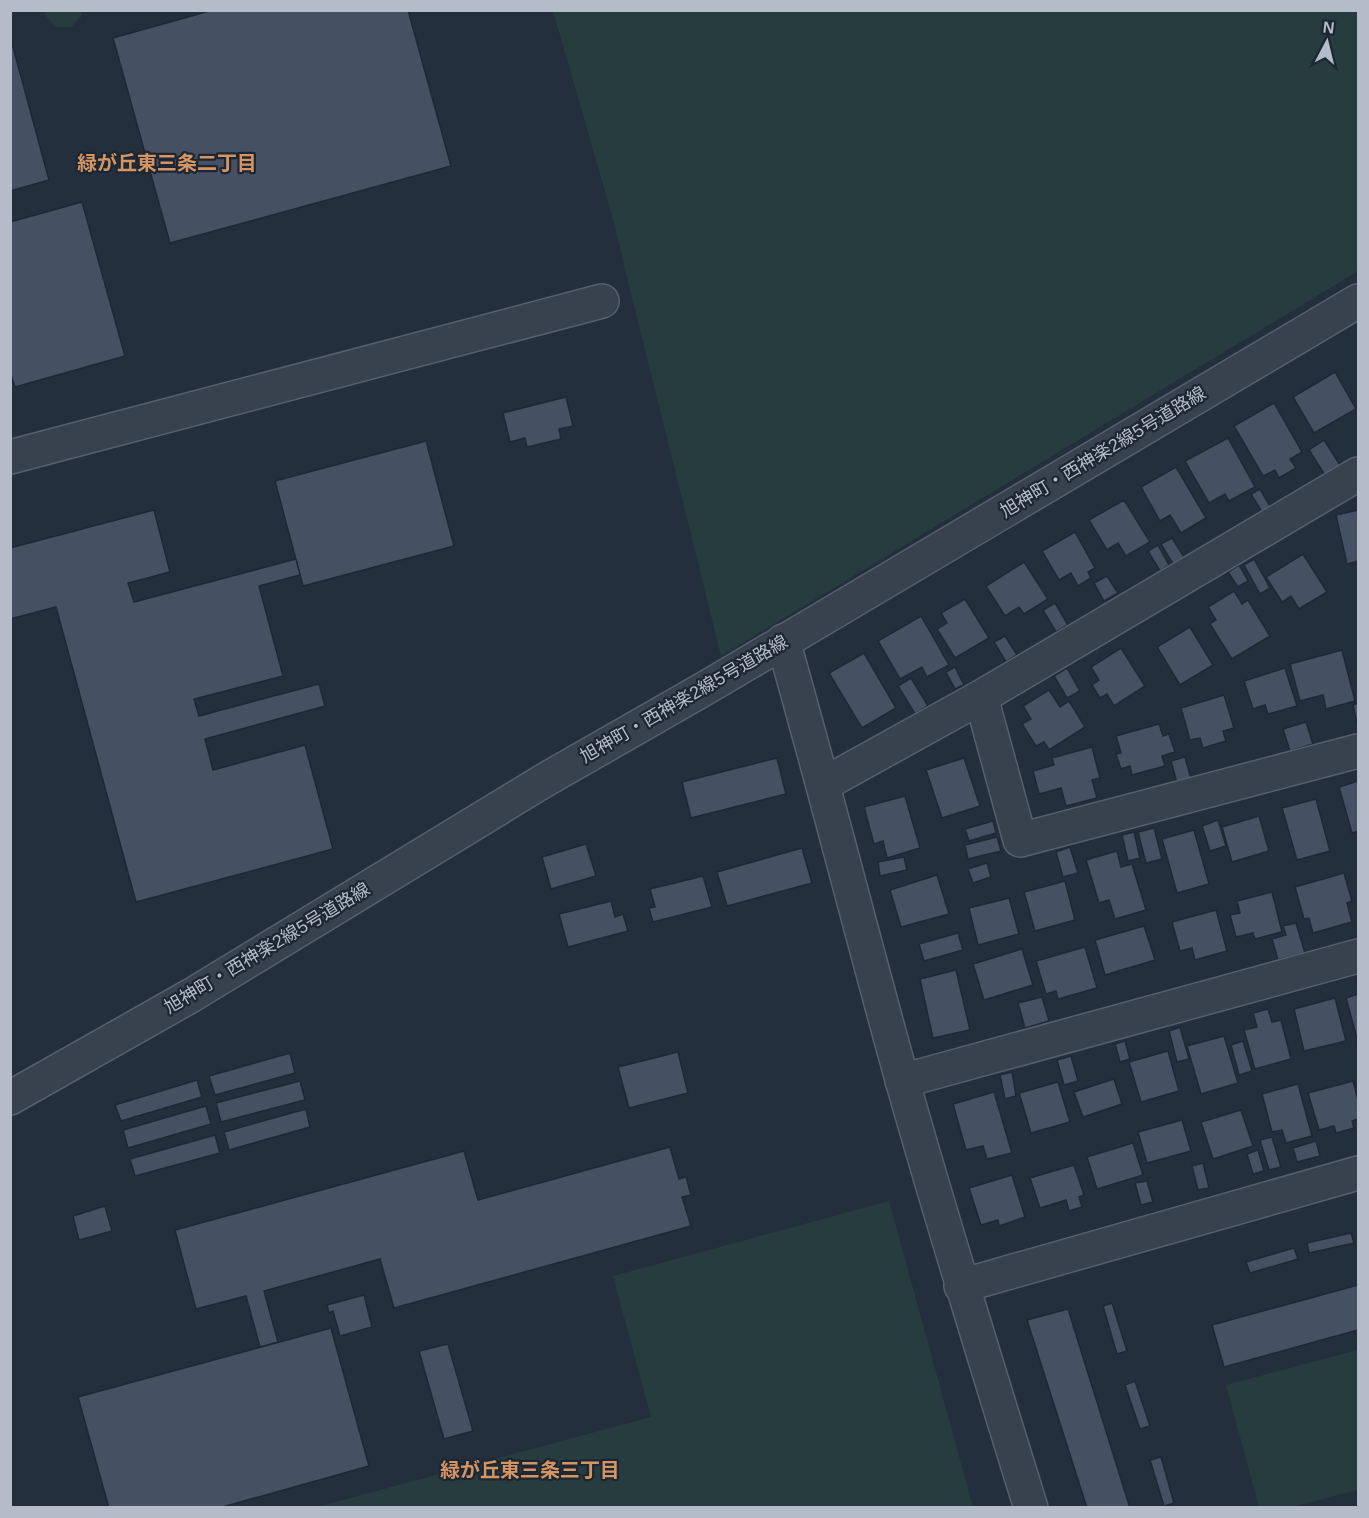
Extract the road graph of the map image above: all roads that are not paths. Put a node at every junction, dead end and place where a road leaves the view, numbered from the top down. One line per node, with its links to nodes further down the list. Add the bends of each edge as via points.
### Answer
1 (602, 301): 3 (street)
2 (1357, 306): 5 (street, 旭神町・西神楽2線5号道路線)
3 (10, 457)
4 (1359, 474): 6 (street)
5 (783, 641): 8 (street); 11 (street, 旭神町・西神楽2線5号道路線, via 535,786 192,995)
6 (981, 697): 7 (street, via 1020,840); 8 (street)
7 (1359, 751)
8 (824, 784): 10 (street)
9 (1359, 956): 10 (street)
10 (902, 1081): 13 (street)
11 (10, 1098)
12 (1359, 1173): 13 (street)
13 (961, 1286): 14 (street)
14 (1031, 1508)

